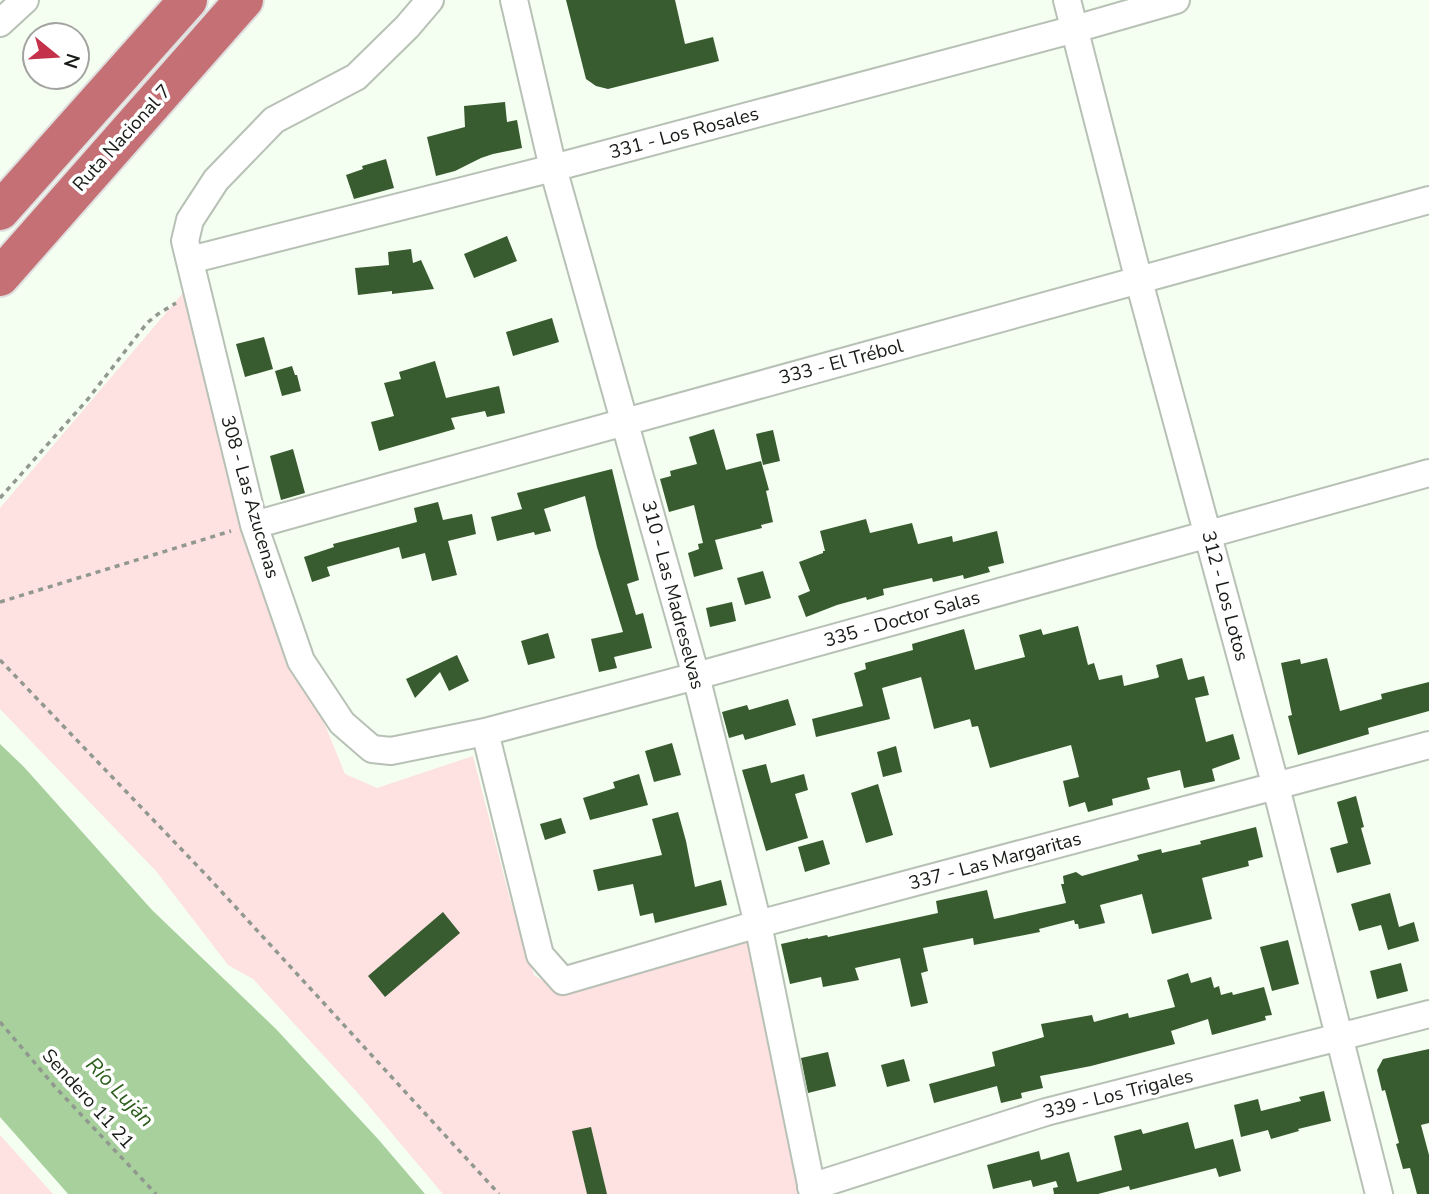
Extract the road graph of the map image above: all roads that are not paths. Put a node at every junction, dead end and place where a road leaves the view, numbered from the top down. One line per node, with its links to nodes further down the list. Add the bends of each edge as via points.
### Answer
1 (25, 0): 8 (street)
2 (188, 0): 12 (highway)
3 (244, 0): 14 (highway, Ruta Nacional 7)
4 (430, 0): 13 (street, 308 - Las Azucenas, via 356,77 274,120 216,180 190,220 185,241)
5 (514, 0): 10 (street, 310 - Las Madreselvas)
6 (1067, 0): 9 (street, 312 - Los Lotos)
7 (1176, 0): 9 (street, 331 - Los Rosales)
8 (0, 23)
9 (1074, 29): 10 (street, 331 - Los Rosales); 15 (street, 312 - Los Lotos)
10 (553, 168): 13 (street, 331 - Los Rosales); 16 (street, 310 - Las Madreselvas)
11 (1429, 200): 15 (street, 333 - El Trébol)
12 (0, 211)
13 (190, 260): 18 (street, 308 - Las Azucenas)
14 (0, 276)
15 (1139, 281): 16 (street, 333 - El Trébol); 19 (street, 312 - Los Lotos)
16 (625, 421): 18 (street, 333 - El Trébol); 20 (street, 310 - Las Madreselvas)
17 (1429, 473): 19 (street, 335 - Doctor Salas)
18 (254, 525): 23 (street, 308 - Las Azucenas, via 301,661 342,723)
19 (1209, 533): 20 (street, 335 - Doctor Salas); 24 (street, 312 - Los Lotos)
20 (696, 676): 21 (street, 335 - Doctor Salas); 25 (street, 310 - Las Madreselvas)
21 (485, 732): 23 (street, 335 - Doctor Salas, via 391,751); 25 (street, 337 - Las Margaritas, via 540,956 563,981)
22 (1429, 746): 24 (street, 337 - Las Margaritas)
23 (372, 749)
24 (1276, 787): 25 (street, 337 - Las Margaritas); 27 (street, 312 - Los Lotos)
25 (758, 924): 28 (street, 310 - Las Madreselvas)
26 (1429, 1014): 27 (street, 339 - Los Trigales)
27 (1340, 1038): 28 (street, 339 - Los Trigales, via 1046,1112); 29 (street, 312 - Los Lotos)
28 (812, 1190)
29 (1379, 1194)

